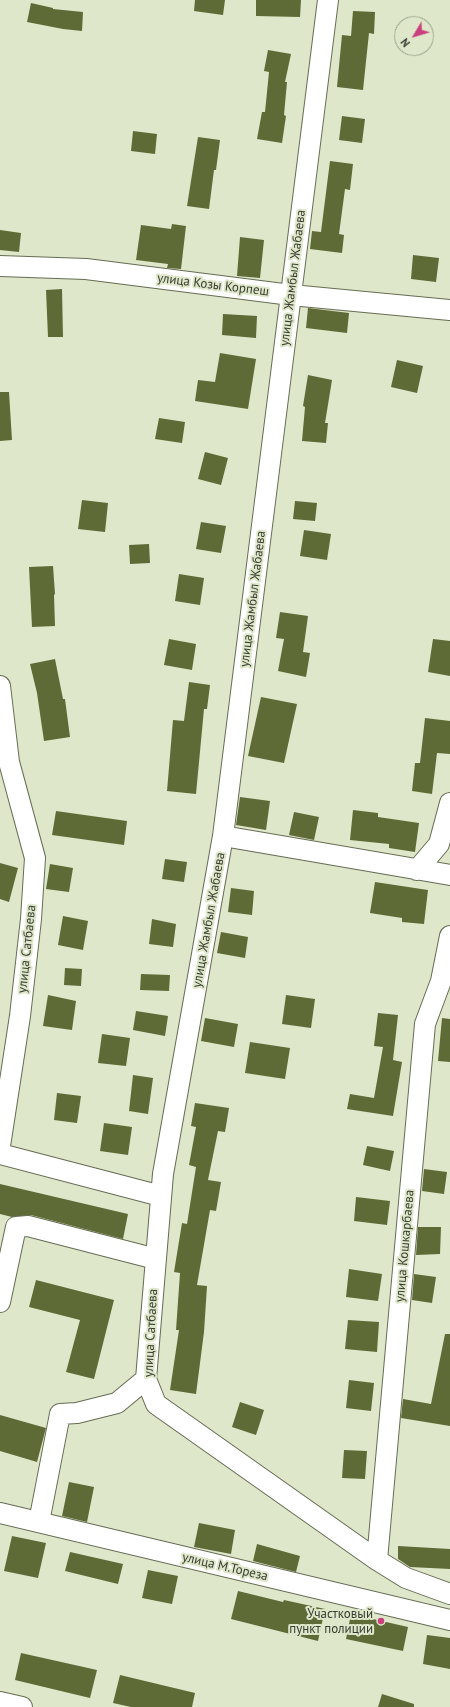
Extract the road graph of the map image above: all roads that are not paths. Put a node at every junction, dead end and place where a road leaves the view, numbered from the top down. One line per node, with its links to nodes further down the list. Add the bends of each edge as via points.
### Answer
1 (328, 0): 3 (street, улица Жамбыл Жабаева)
2 (0, 266): 3 (street, улица Козы Корпеш, via 86,269)
3 (291, 295): 4 (street, улица Козы Корпеш); 8 (street, улица Жамбыл Жабаева)
4 (450, 310)
5 (0, 686): 6 (street)
6 (4, 762): 12 (street, улица Сатбаева, via 35,858 20,1016)
7 (450, 803): 9 (street, via 439,844)
8 (224, 836): 9 (street); 14 (street, улица Жамбыл Жабаева)
9 (417, 870): 10 (street)
10 (450, 875)
11 (450, 936): 20 (street, улица Кошкарбаева, via 441,981 425,1024)
12 (0, 1146)
13 (0, 1154): 14 (street)
14 (161, 1196): 15 (street, улица Сатбаева)
15 (156, 1259): 16 (street, via 28,1226 16,1227); 17 (street, улица Сатбаева)
16 (0, 1302)
17 (146, 1379): 19 (street, via 117,1403 77,1413 60,1414); 20 (street, улица Сатбаева, via 156,1404)
18 (0, 1513): 19 (street, улица М.Тореза)
19 (39, 1522): 22 (street, улица М.Тореза)
20 (377, 1560): 21 (street, улица Сатбаева, via 406,1578)
21 (450, 1594)
22 (450, 1620)
23 (0, 1702): 24 (street)
24 (22, 1707)

